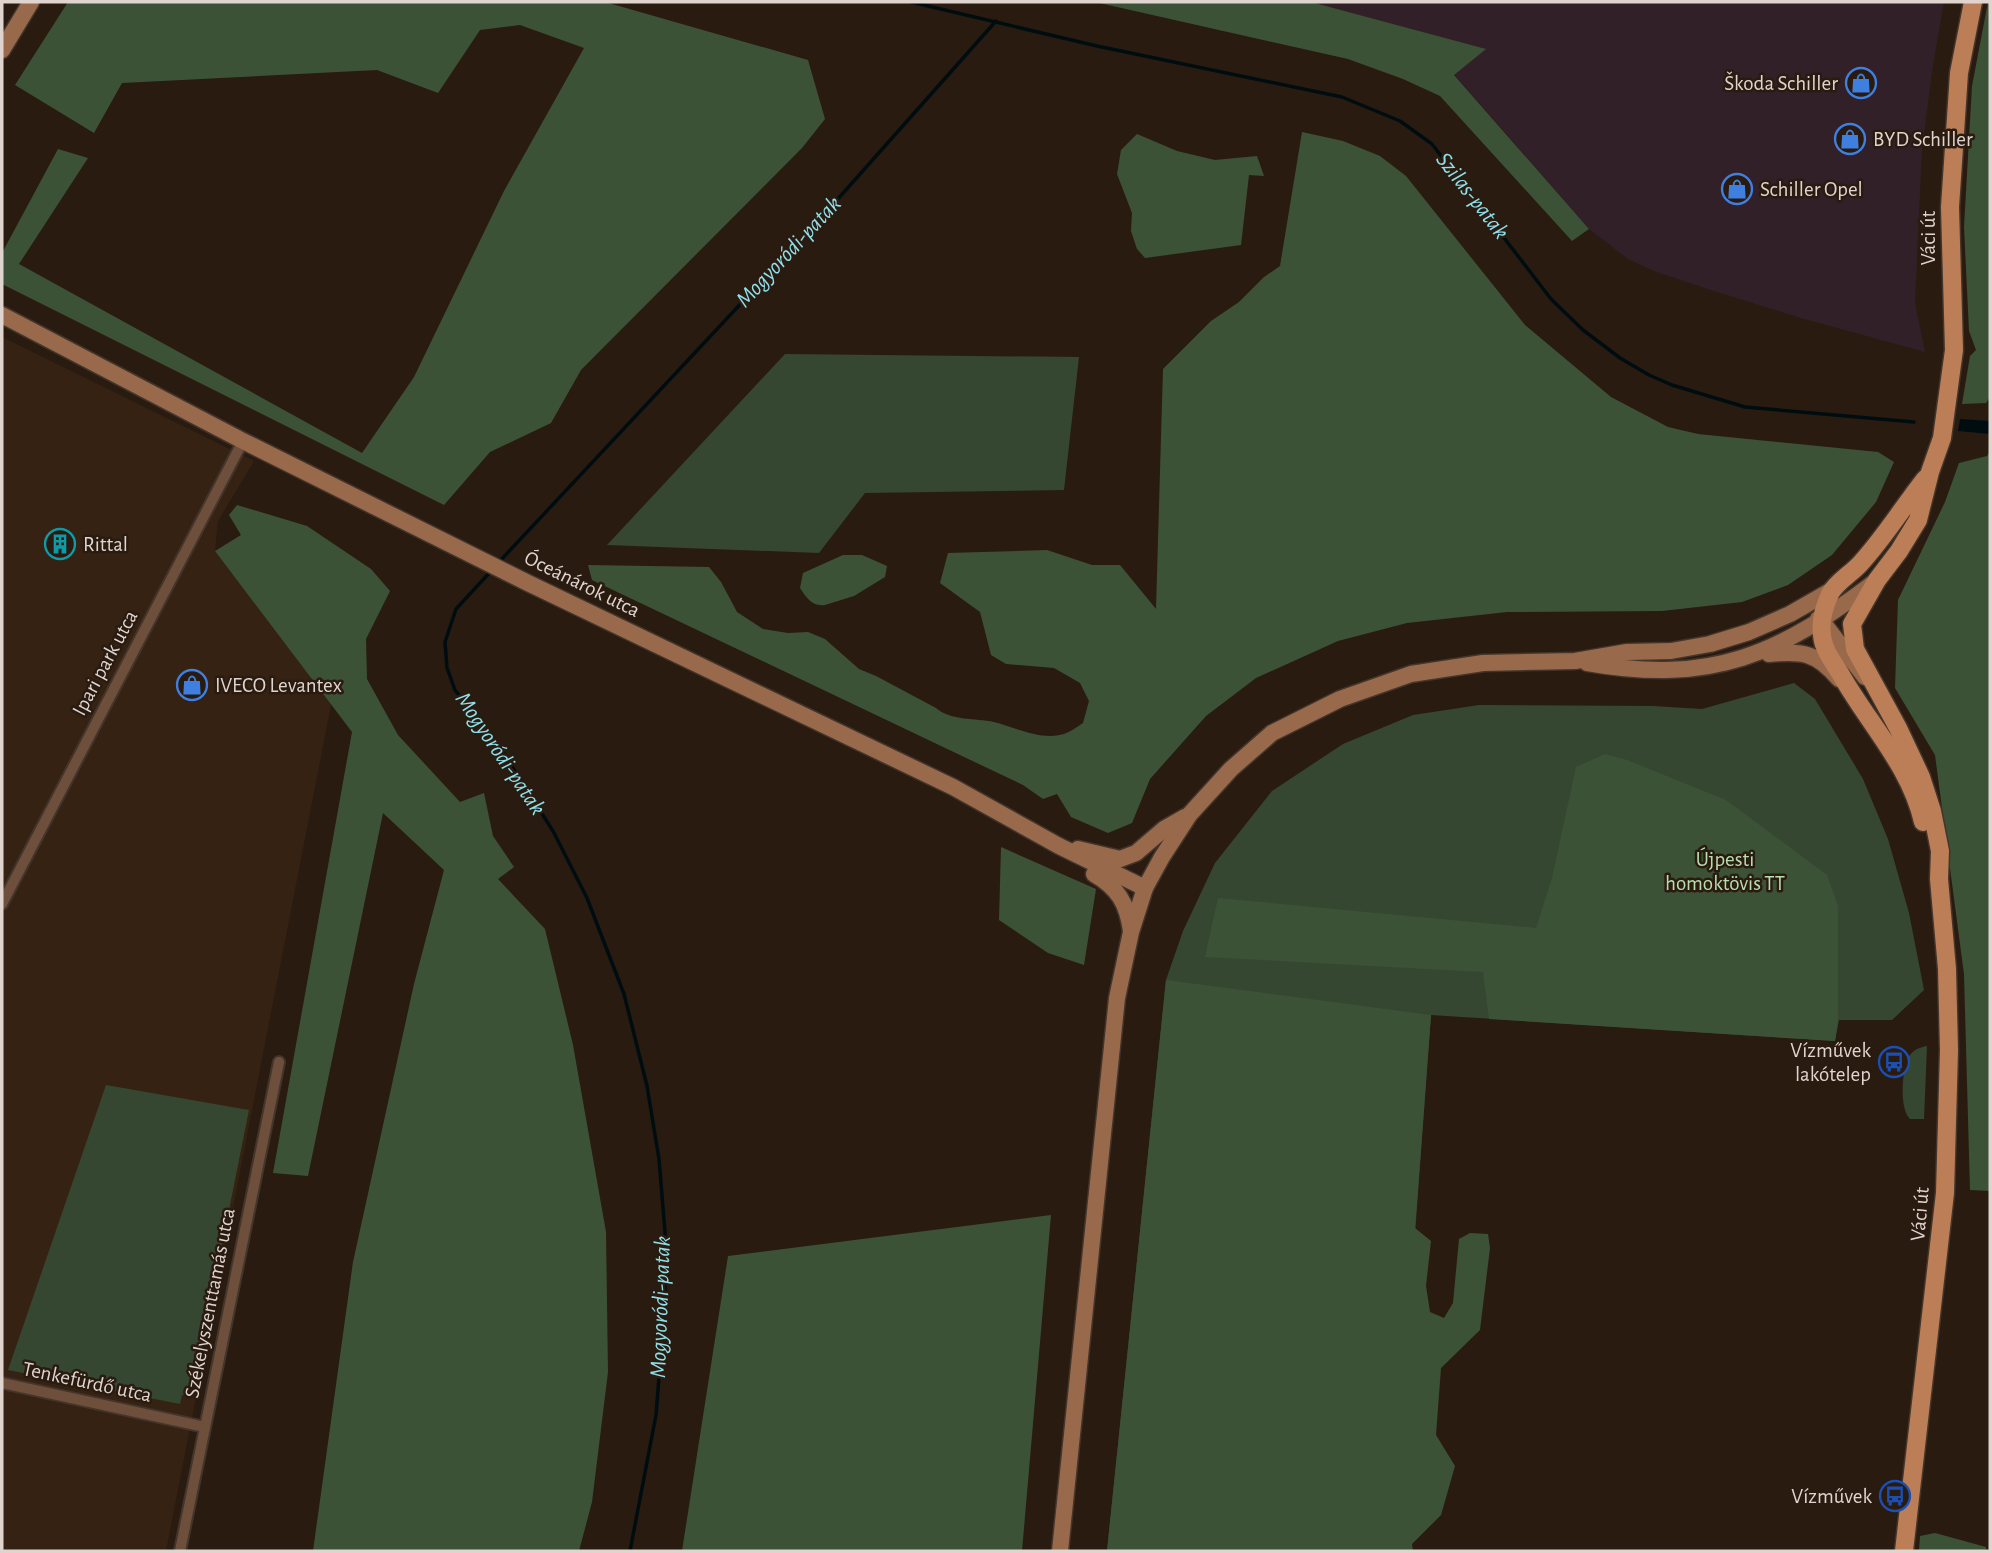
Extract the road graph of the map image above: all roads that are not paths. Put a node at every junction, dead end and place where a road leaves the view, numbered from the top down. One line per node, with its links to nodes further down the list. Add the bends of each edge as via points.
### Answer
1 (31, 2): 3 (main road)
2 (1973, 2): 6 (main road, Váci út, via 1959,73 1950,207 1954,336 1948,403)
3 (2, 50)
4 (2, 315): 5 (main road, Óceánárok utca)
5 (243, 441): 16 (main road, Óceánárok utca, via 953,786); 19 (street, Ipari park utca)
6 (1930, 472): 7 (main road, Váci út, via 1918,520); 8 (main road, Váci út, via 1859,566)
7 (1877, 580): 10 (main road); 13 (main road, Váci út, via 1852,624 1854,649)
8 (1832, 590): 9 (main road); 10 (main road, Váci út)
9 (1790, 614): 10 (main road); 12 (main road, via 1710,644)
10 (1821, 620): 11 (main road); 13 (main road); 14 (main road, Váci út, via 1827,651)
11 (1756, 655): 12 (main road, via 1667,670 1628,670); 14 (main road, via 1805,654 1829,667)
12 (1575, 661): 15 (main road, via 1450,667 1411,674 1340,699 1272,733)
13 (1874, 687): 17 (main road, Váci út, via 1925,788 1940,851)
14 (1851, 694): 17 (main road, Váci út, via 1907,779 1922,814)
15 (1190, 814): 16 (main road, via 1136,853 1120,859); 18 (main road)
16 (1059, 846): 18 (main road, Óceánárok utca); 20 (main road, via 1111,884 1128,912)
17 (1939, 879): 26 (main road, Váci út, via 1949,1050 1946,1179)
18 (1145, 888): 20 (main road)
19 (2, 904)
20 (1131, 932): 25 (main road, via 1112,1029)
21 (279, 1062): 23 (street, Székelyszenttamás utca)
22 (2, 1383): 23 (street, Tenkefürdő utca)
23 (205, 1427): 24 (street, Székelyszenttamás utca)
24 (180, 1551)
25 (1060, 1551)
26 (1904, 1551)

